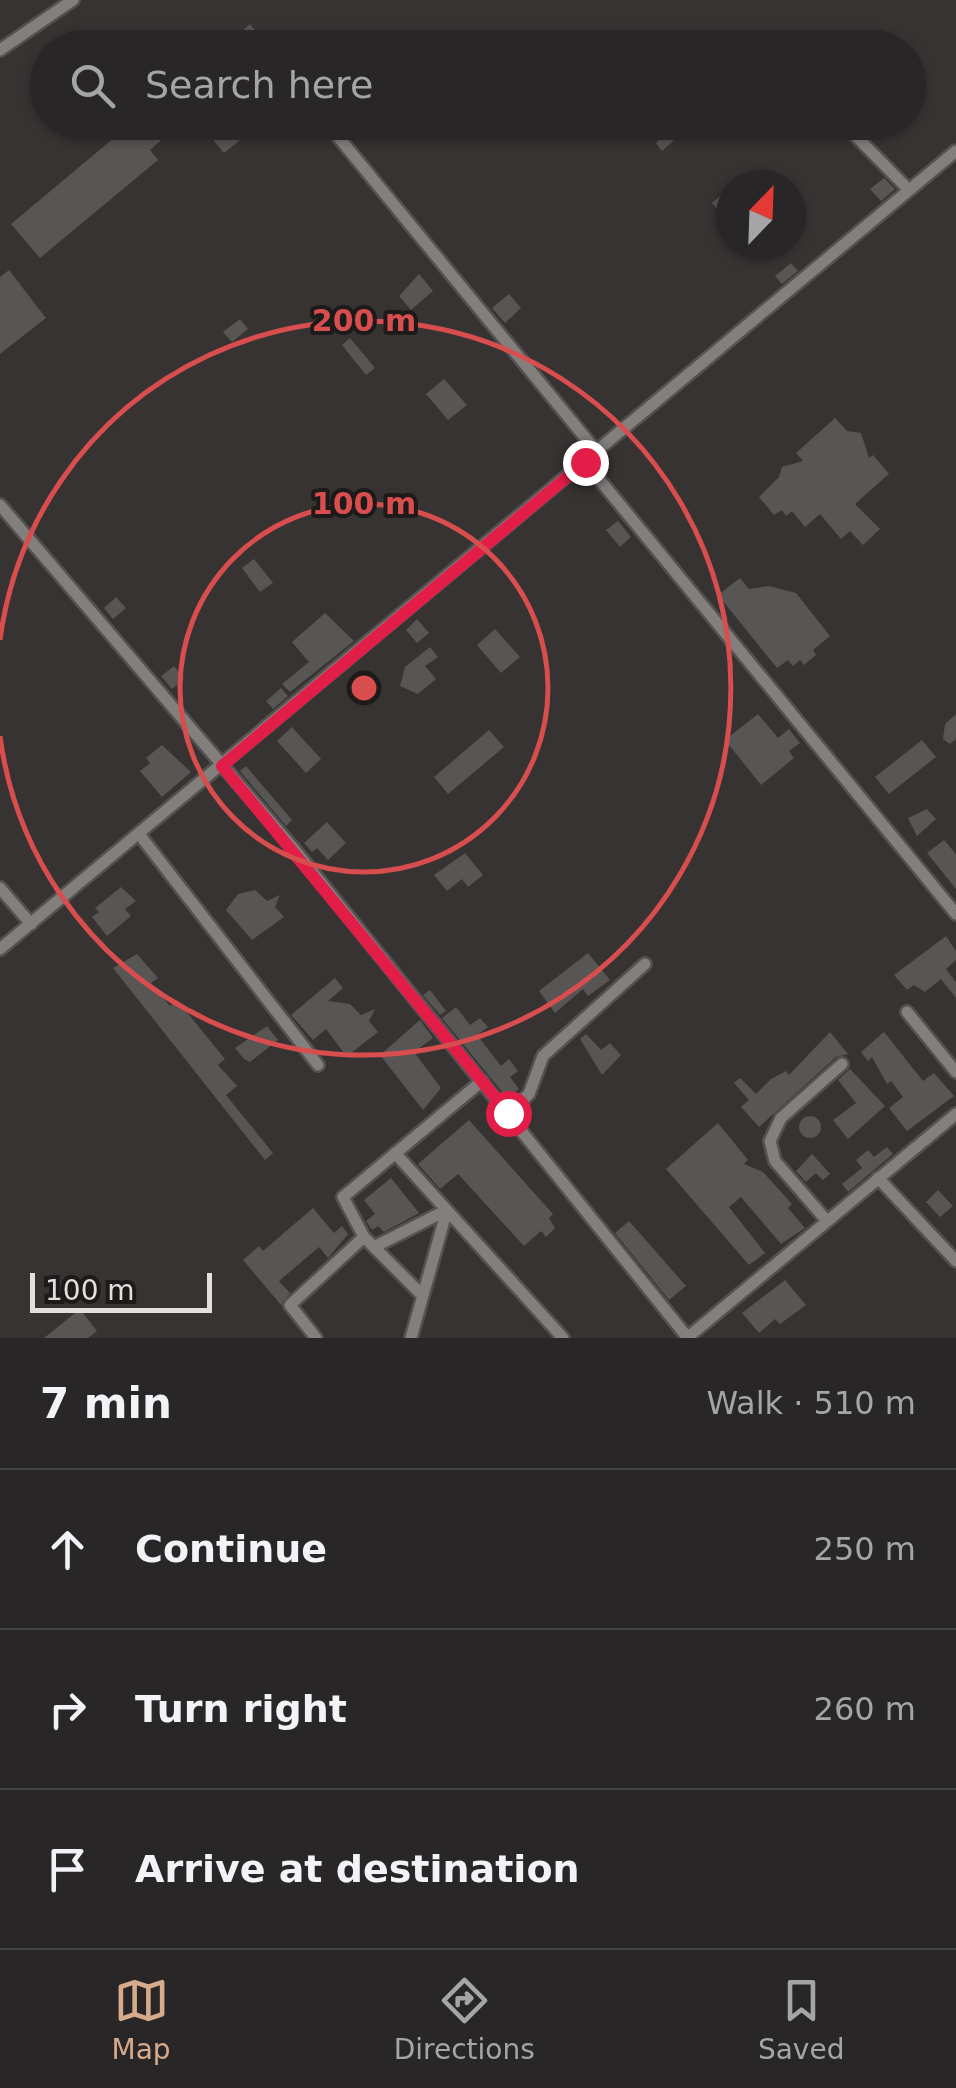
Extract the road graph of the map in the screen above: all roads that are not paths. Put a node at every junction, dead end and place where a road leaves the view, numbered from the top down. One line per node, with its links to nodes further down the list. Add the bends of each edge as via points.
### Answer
1 (72, 0): 2 (street)
2 (0, 50)
3 (341, 140): 7 (street)
4 (860, 140): 6 (street)
5 (956, 151): 6 (street)
6 (909, 190): 7 (street)
7 (598, 452): 8 (street)
8 (585, 462): 10 (street); 13 (street)
9 (0, 505): 10 (street)
10 (222, 766): 11 (street); 21 (street)
11 (139, 834): 14 (street); 19 (street)
12 (0, 888): 14 (street)
13 (956, 914)
14 (31, 924): 15 (street)
15 (0, 949)
16 (645, 964): 22 (street, via 544,1056 529,1094)
17 (908, 1012): 20 (street)
18 (842, 1064): 27 (street, via 782,1118 770,1141 775,1161)
19 (318, 1065)
20 (956, 1072)
21 (482, 1080): 22 (street); 24 (street)
22 (508, 1113): 34 (street)
23 (955, 1118): 25 (street)
24 (395, 1153): 26 (street); 28 (street, via 344,1194)
25 (878, 1178): 27 (street); 29 (street)
26 (447, 1210): 28 (street); 30 (street); 33 (street)
27 (827, 1221): 34 (street)
28 (369, 1242): 30 (street); 31 (street, via 290,1306)
29 (956, 1261)
30 (422, 1295): 32 (street)
31 (316, 1338)
32 (411, 1338)
33 (562, 1338)
34 (687, 1338)

